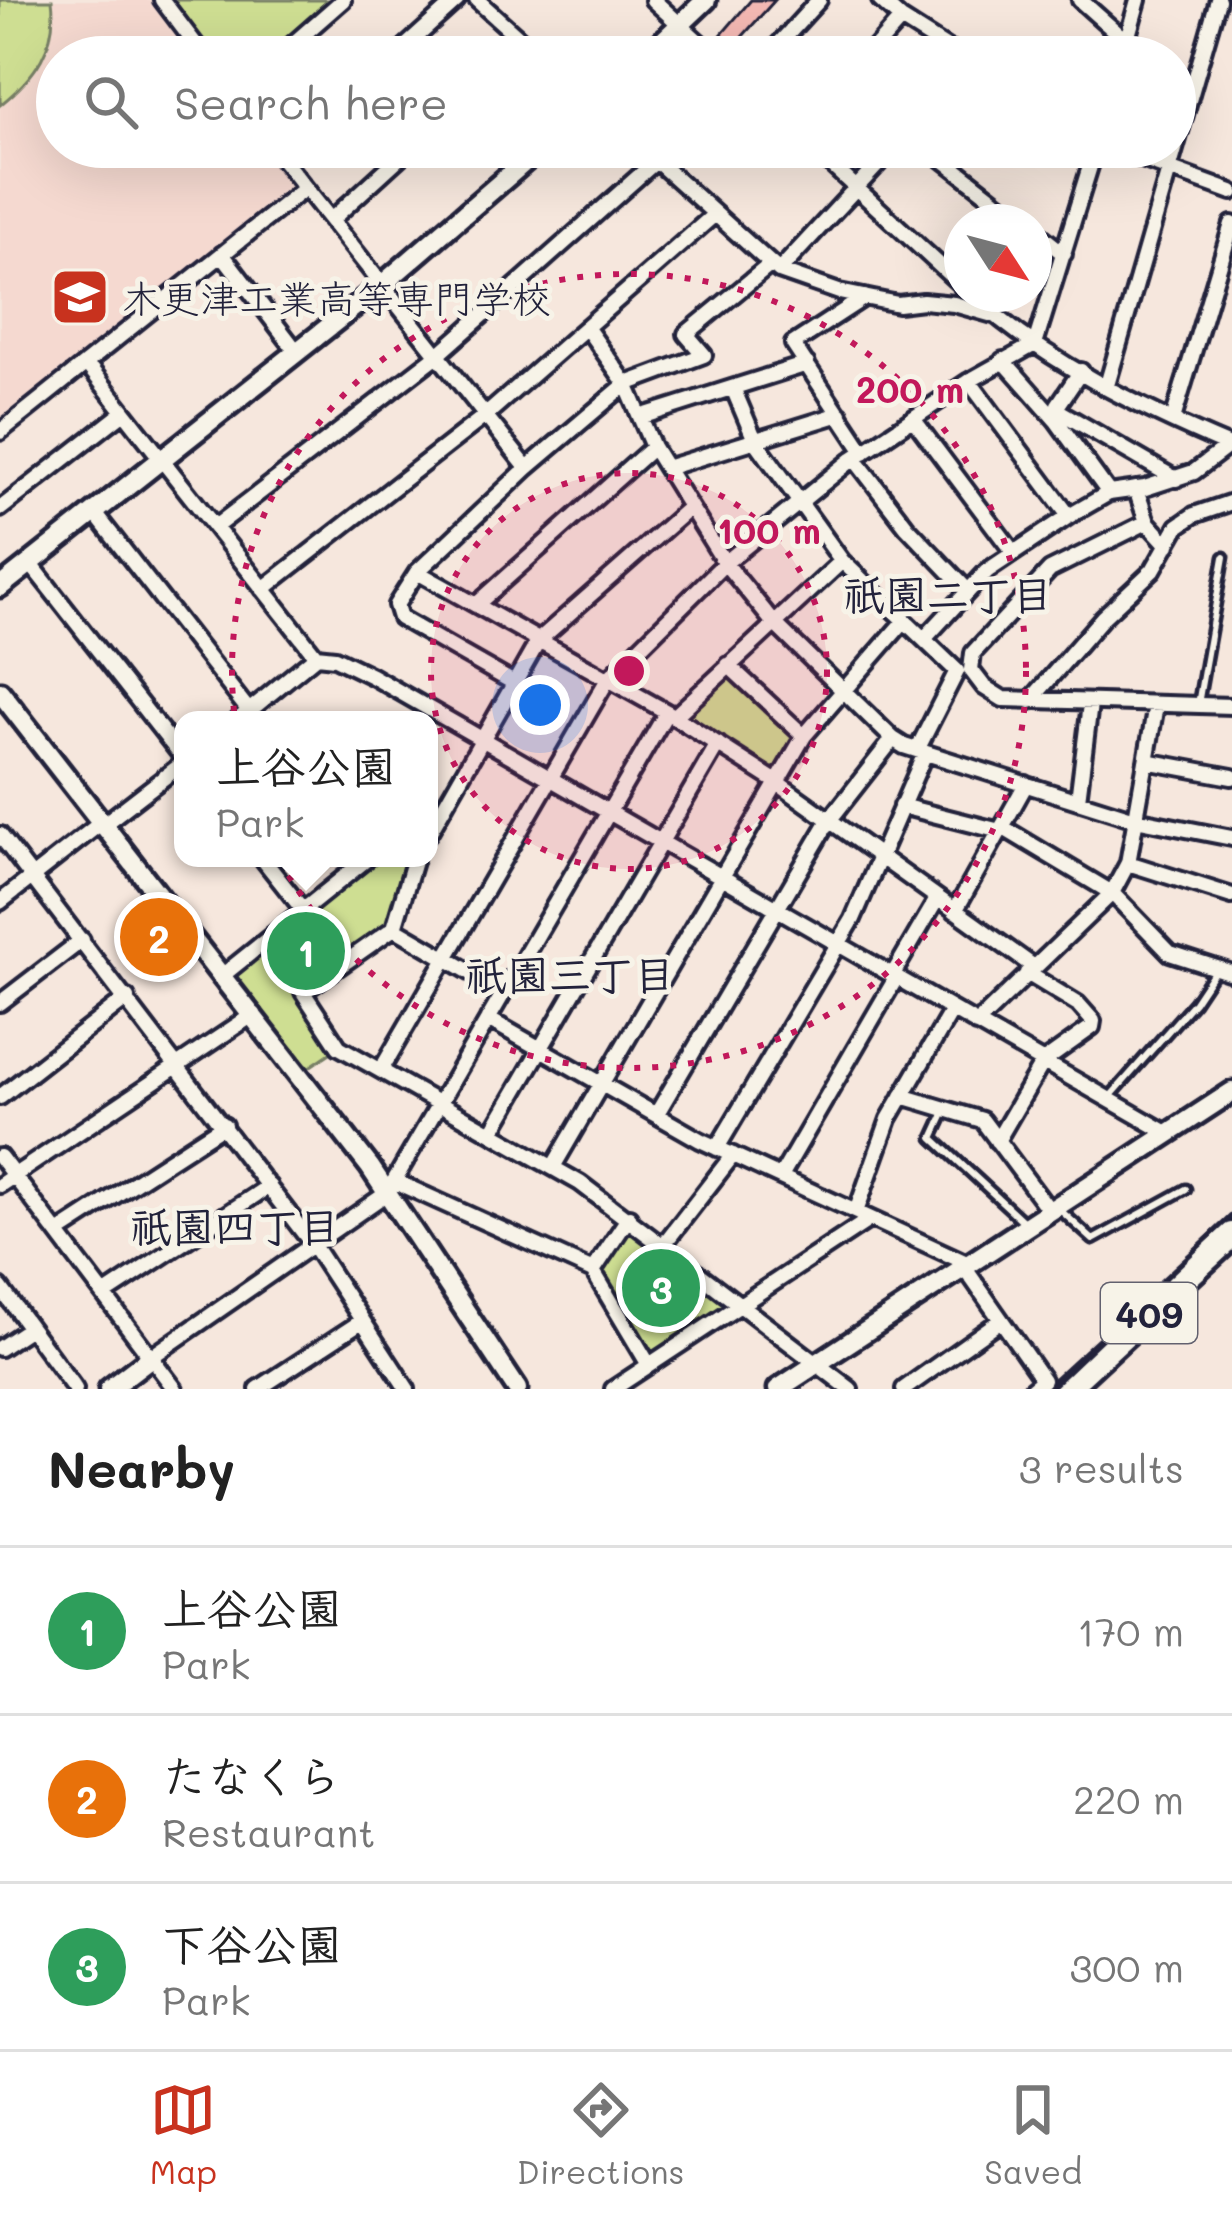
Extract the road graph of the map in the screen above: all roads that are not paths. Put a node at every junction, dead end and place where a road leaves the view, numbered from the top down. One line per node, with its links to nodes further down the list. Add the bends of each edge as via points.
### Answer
1 (162, 0): 14 (street)
2 (343, 0): 15 (street)
3 (457, 0): 16 (street)
4 (477, 0): 17 (street)
5 (653, 0): 13 (street)
6 (706, 0): 13 (street)
7 (819, 0): 20 (street)
8 (880, 0): 12 (street)
9 (1080, 0): 23 (street)
10 (1138, 0): 24 (street)
11 (1218, 0): 25 (street)
12 (901, 19): 21 (street); 22 (street)
13 (682, 27): 18 (street); 19 (street)
14 (189, 36)
15 (302, 36)
16 (417, 36)
17 (516, 36)
18 (671, 36)
19 (692, 36)
20 (786, 36)
21 (886, 36)
22 (928, 36)
23 (1112, 36)
24 (1128, 36)
25 (1196, 78)
26 (289, 168): 38 (street)
27 (388, 168): 43 (street)
28 (518, 168): 50 (street)
29 (648, 168): 57 (street)
30 (664, 168): 42 (street)
31 (835, 168): 39 (street)
32 (875, 168): 39 (street)
33 (955, 168): 41 (street)
34 (1090, 168): 47 (street)
35 (1162, 168): 37 (street)
36 (1171, 168): 37 (street)
37 (1170, 171): 40 (street); 64 (street)
38 (304, 188): 43 (street); 46 (street)
39 (856, 188): 48 (street); 49 (street)
40 (1232, 192)
41 (1000, 204)
42 (715, 214): 48 (street); 54 (street)
43 (331, 220): 50 (street)
44 (1232, 224): 71 (street)
45 (1052, 244): 47 (street)
46 (222, 254): 56 (street); 59 (street)
47 (1064, 254): 55 (street)
48 (775, 268): 51 (street); 63 (street, via 686,334 704,355)
49 (944, 269)
50 (383, 284): 56 (street); 57 (street)
51 (865, 297): 53 (street); 60 (street, via 794,344)
52 (990, 312): 53 (street)
53 (993, 315): 55 (street)
54 (586, 327): 63 (street); 68 (street)
55 (1036, 344): 58 (street); 61 (street)
56 (297, 352): 78 (street)
57 (439, 355): 68 (street); 91 (street)
58 (1003, 360): 62 (street); 69 (street)
59 (86, 363): 66 (street); 73 (street)
60 (807, 364): 65 (street); 67 (street)
61 (1082, 370): 64 (street); 69 (street)
62 (969, 381): 72 (street); 89 (street)
63 (626, 384): 70 (street); 79 (street)
64 (1108, 385): 71 (street)
65 (733, 388): 70 (street); 74 (street)
66 (124, 412): 78 (street); 87 (street)
67 (840, 414): 74 (street); 77 (street)
68 (486, 415): 79 (street); 100 (street)
69 (1057, 415): 81 (street); 83 (street)
70 (640, 417): 76 (street)
71 (1174, 419): 75 (street)
72 (914, 420): 77 (street); 93 (street)
73 (0, 432)
74 (755, 440): 80 (street); 85 (street)
75 (1230, 446): 81 (street)
76 (653, 447): 80 (street); 102 (street)
77 (859, 455): 85 (street); 101 (street, via 907,527)
78 (161, 459): 88 (street); 91 (street)
79 (527, 468): 98 (street)
80 (666, 468): 86 (street)
81 (1175, 479): 82 (street)
82 (1136, 489): 83 (street); 90 (street)
83 (1109, 494): 89 (street)
84 (1232, 502): 92 (street, via 1194,515)
85 (799, 503): 95 (street); 96 (street)
86 (690, 507): 96 (street); 106 (street)
87 (0, 509)
88 (94, 512): 97 (street); 118 (street)
89 (1069, 516): 93 (street)
90 (1147, 522): 92 (street); 113 (street, via 1050,569 974,653 971,670 985,687 1003,699)
91 (214, 527): 100 (street)
92 (1168, 545): 113 (street)
93 (1012, 552): 101 (street)
94 (1224, 557): 115 (lane)
95 (842, 561): 103 (street); 104 (street)
96 (725, 562): 104 (street); 109 (street)
97 (30, 563): 99 (street); 127 (street)
98 (417, 572): 102 (street); 110 (street, via 395,605 400,618)
99 (0, 587)
100 (263, 589): 107 (street)
101 (968, 591): 105 (street)
102 (476, 605): 106 (street)
103 (904, 621): 105 (street); 111 (street)
104 (773, 622): 108 (street); 111 (street)
105 (925, 638): 128 (street, via 957,670)
106 (539, 640): 109 (street); 110 (street)
107 (316, 656): 119 (street); 120 (street, via 335,658)
108 (728, 665): 122 (street); 123 (street)
109 (608, 679): 122 (street); 132 (street)
110 (514, 682): 125 (street)
111 (842, 689): 123 (street); 124 (street)
112 (0, 692): 141 (street)
113 (1030, 701): 114 (street)
114 (1090, 704): 116 (street); 135 (street)
115 (1198, 704): 116 (street); 117 (street)
116 (1156, 705): 129 (street)
117 (1232, 706)
118 (243, 711)
119 (255, 711)
120 (432, 711)
121 (438, 714): 125 (street)
122 (671, 714): 126 (street); 137 (street)
123 (804, 736): 133 (street)
124 (893, 739): 128 (street); 140 (street)
125 (482, 740): 132 (street); 138 (street)
126 (718, 744): 133 (street); 145 (street)
127 (174, 748)
128 (921, 752): 134 (street); 136 (street)
129 (1146, 761): 131 (street); 139 (street)
130 (174, 767): 141 (street)
131 (1232, 777)
132 (550, 779): 137 (street); 163 (street)
133 (776, 781): 140 (street); 152 (street)
134 (1025, 784): 135 (street); 142 (street)
135 (1078, 800): 139 (street)
136 (901, 806): 142 (street); 146 (street)
137 (609, 813): 145 (street); 168 (street)
138 (438, 817)
139 (1136, 819): 144 (street); 147 (street)
140 (828, 822): 146 (street); 157 (street)
141 (103, 823): 151 (street); 166 (street)
142 (1001, 829): 153 (street); 159 (street)
143 (0, 835): 151 (street)
144 (1232, 838)
145 (661, 842): 152 (street); 175 (street)
146 (880, 859): 155 (street); 162 (street)
147 (1127, 863): 153 (street); 154 (street)
148 (269, 867): 158 (street)
149 (354, 867): 158 (street)
150 (412, 867): 160 (street)
151 (33, 876): 156 (street); 161 (street)
152 (719, 876): 157 (street); 179 (street)
153 (1112, 893): 164 (street); 165 (street, via 1170,953)
154 (1232, 896)
155 (937, 899): 159 (street); 167 (street)
156 (0, 902)
157 (777, 909): 162 (street); 186 (street)
158 (303, 910): 166 (street)
159 (955, 911): 164 (street)
160 (394, 928): 163 (street); 178 (street, via 303,992 339,1047)
161 (82, 940): 169 (street); 170 (street)
162 (836, 944): 167 (street); 191 (street)
163 (446, 958): 168 (street); 178 (street)
164 (1030, 970): 174 (street); 176 (street, via 1094,1021)
165 (1224, 971): 183 (lane)
166 (223, 974): 172 (street)
167 (894, 977): 171 (street); 196 (street)
168 (504, 992): 173 (street)
169 (127, 998): 177 (street); 182 (street)
170 (0, 1003)
171 (952, 1010): 174 (street); 181 (street)
172 (254, 1014): 177 (street); 199 (street)
173 (488, 1019): 175 (street); 184 (street)
174 (976, 1024): 176 (street)
175 (540, 1049): 179 (street); 188 (street)
176 (1042, 1062): 183 (street); 190 (street)
177 (179, 1065): 187 (street); 195 (street)
178 (380, 1070): 184 (street)
179 (601, 1084): 186 (street); 194 (street)
180 (1232, 1092): 189 (street)
181 (902, 1096): 185 (street); 202 (street)
182 (0, 1097)
183 (1108, 1099): 189 (street)
184 (440, 1102): 188 (street); 199 (street)
185 (947, 1109): 190 (street, via 982,1120); 204 (lane, via 933,1138)
186 (656, 1115): 191 (street)
187 (224, 1125): 198 (street); 205 (street)
188 (492, 1132): 194 (street)
189 (1168, 1134): 201 (street)
190 (998, 1141): 201 (street)
191 (717, 1148): 192 (street)
192 (733, 1155): 196 (street); 207 (street)
193 (0, 1157): 195 (street)
194 (553, 1167): 203 (street)
195 (14, 1175): 197 (street); 205 (street)
196 (781, 1176): 202 (street)
197 (0, 1185)
198 (269, 1186): 208 (street); 212 (street)
199 (390, 1187): 208 (street); 210 (street); 226 (street)
200 (1186, 1189): 201 (lane, via 1093,1240)
201 (1053, 1209): 204 (street)
202 (863, 1216): 209 (street); 213 (street)
203 (629, 1217): 207 (street); 210 (street)
204 (1028, 1226): 209 (street)
205 (59, 1232): 212 (street)
206 (1232, 1235): 232 (highway, 409)
207 (664, 1244): 213 (street)
208 (313, 1245): 215 (street); 218 (street)
209 (967, 1265): 214 (street); 219 (street)
210 (593, 1270): 220 (street)
211 (0, 1287): 216 (street)
212 (105, 1294): 218 (street)
213 (741, 1305): 219 (street); 220 (street)
214 (1001, 1320): 230 (street); 231 (street, via 1043,1380)
215 (362, 1321): 224 (street); 225 (street)
216 (30, 1328): 217 (street); 221 (street)
217 (0, 1348)
218 (151, 1357): 222 (street); 223 (street)
219 (817, 1364): 228 (street); 229 (street)
220 (649, 1365): 227 (street)
221 (75, 1389)
222 (109, 1389)
223 (175, 1389)
224 (258, 1389)
225 (407, 1389)
226 (517, 1389)
227 (613, 1389)
228 (778, 1389)
229 (850, 1389)
230 (904, 1389)
231 (1032, 1389)
232 (1065, 1389)

